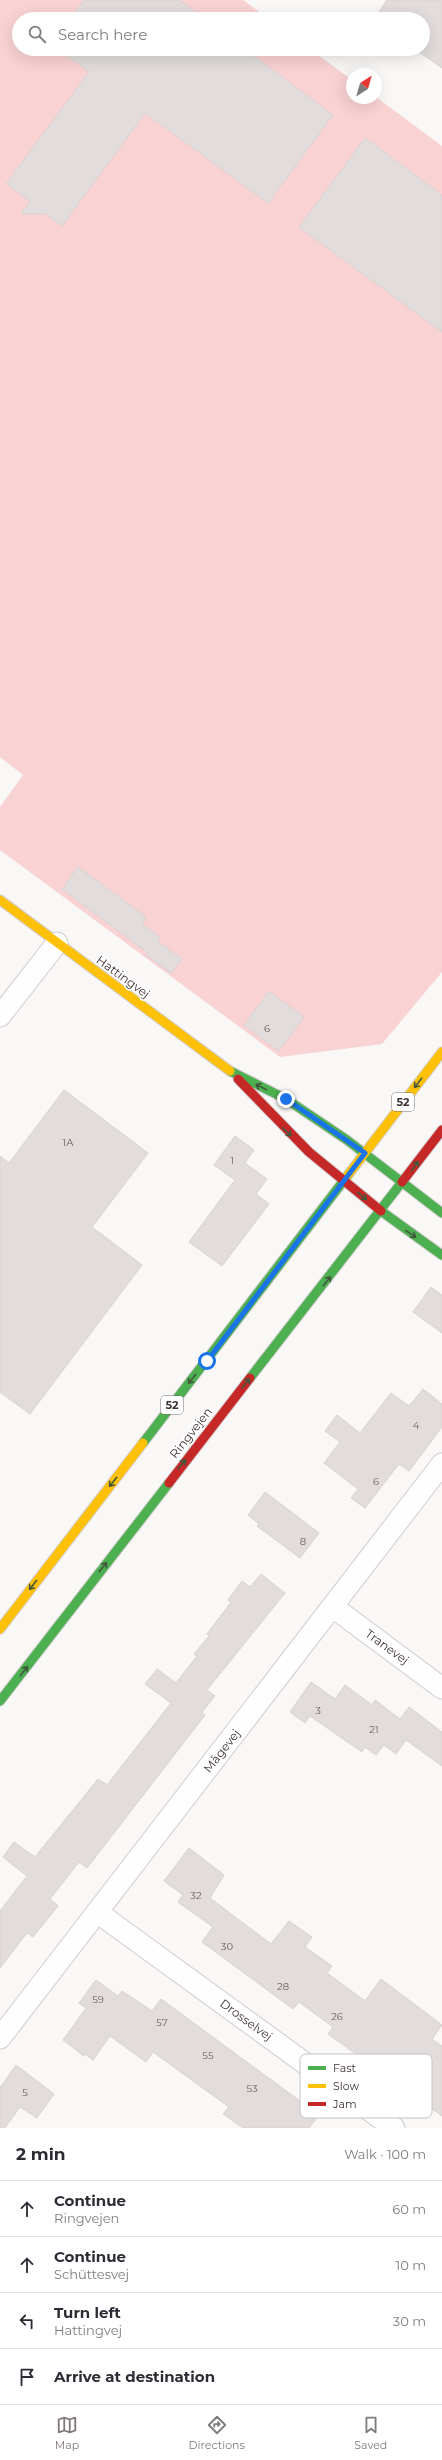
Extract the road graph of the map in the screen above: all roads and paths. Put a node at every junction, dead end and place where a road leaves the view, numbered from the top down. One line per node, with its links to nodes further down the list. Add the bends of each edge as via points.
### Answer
1 (0, 900): 2 (main road, Hattingvej)
2 (57, 943): 3 (street); 5 (main road, Hattingvej)
3 (0, 1016)
4 (442, 1052): 7 (main road, 52, one-way to 7)
5 (232, 1072): 7 (main road, Hattingvej, one-way to 5, via 286,1099); 8 (main road, Hattingvej, one-way to 8, via 262,1107 323,1166)
6 (442, 1130): 9 (main road, Ringvejen, one-way to 6)
7 (365, 1153): 8 (main road, 52); 9 (main road, Hattingvej)
8 (343, 1181): 10 (main road, Hattingvej, one-way to 10); 15 (main road, 52, one-way to 15)
9 (403, 1182): 10 (main road, Ringvejen); 11 (main road, Hattingvej)
10 (381, 1211): 12 (main road, Hattingvej, one-way to 12); 17 (main road, Ringvejen, one-way to 10)
11 (442, 1213)
12 (442, 1255)
13 (442, 1464): 14 (street, Mågevej)
14 (333, 1607): 16 (street, Tranevej); 18 (street, Mågevej)
15 (0, 1628)
16 (442, 1688)
17 (0, 1701)
18 (98, 1912): 19 (street, Mågevej); 20 (street, Drosselvej)
19 (0, 2038)
20 (300, 2059)
21 (380, 2118): 22 (street, Drosselvej)
22 (394, 2128)

